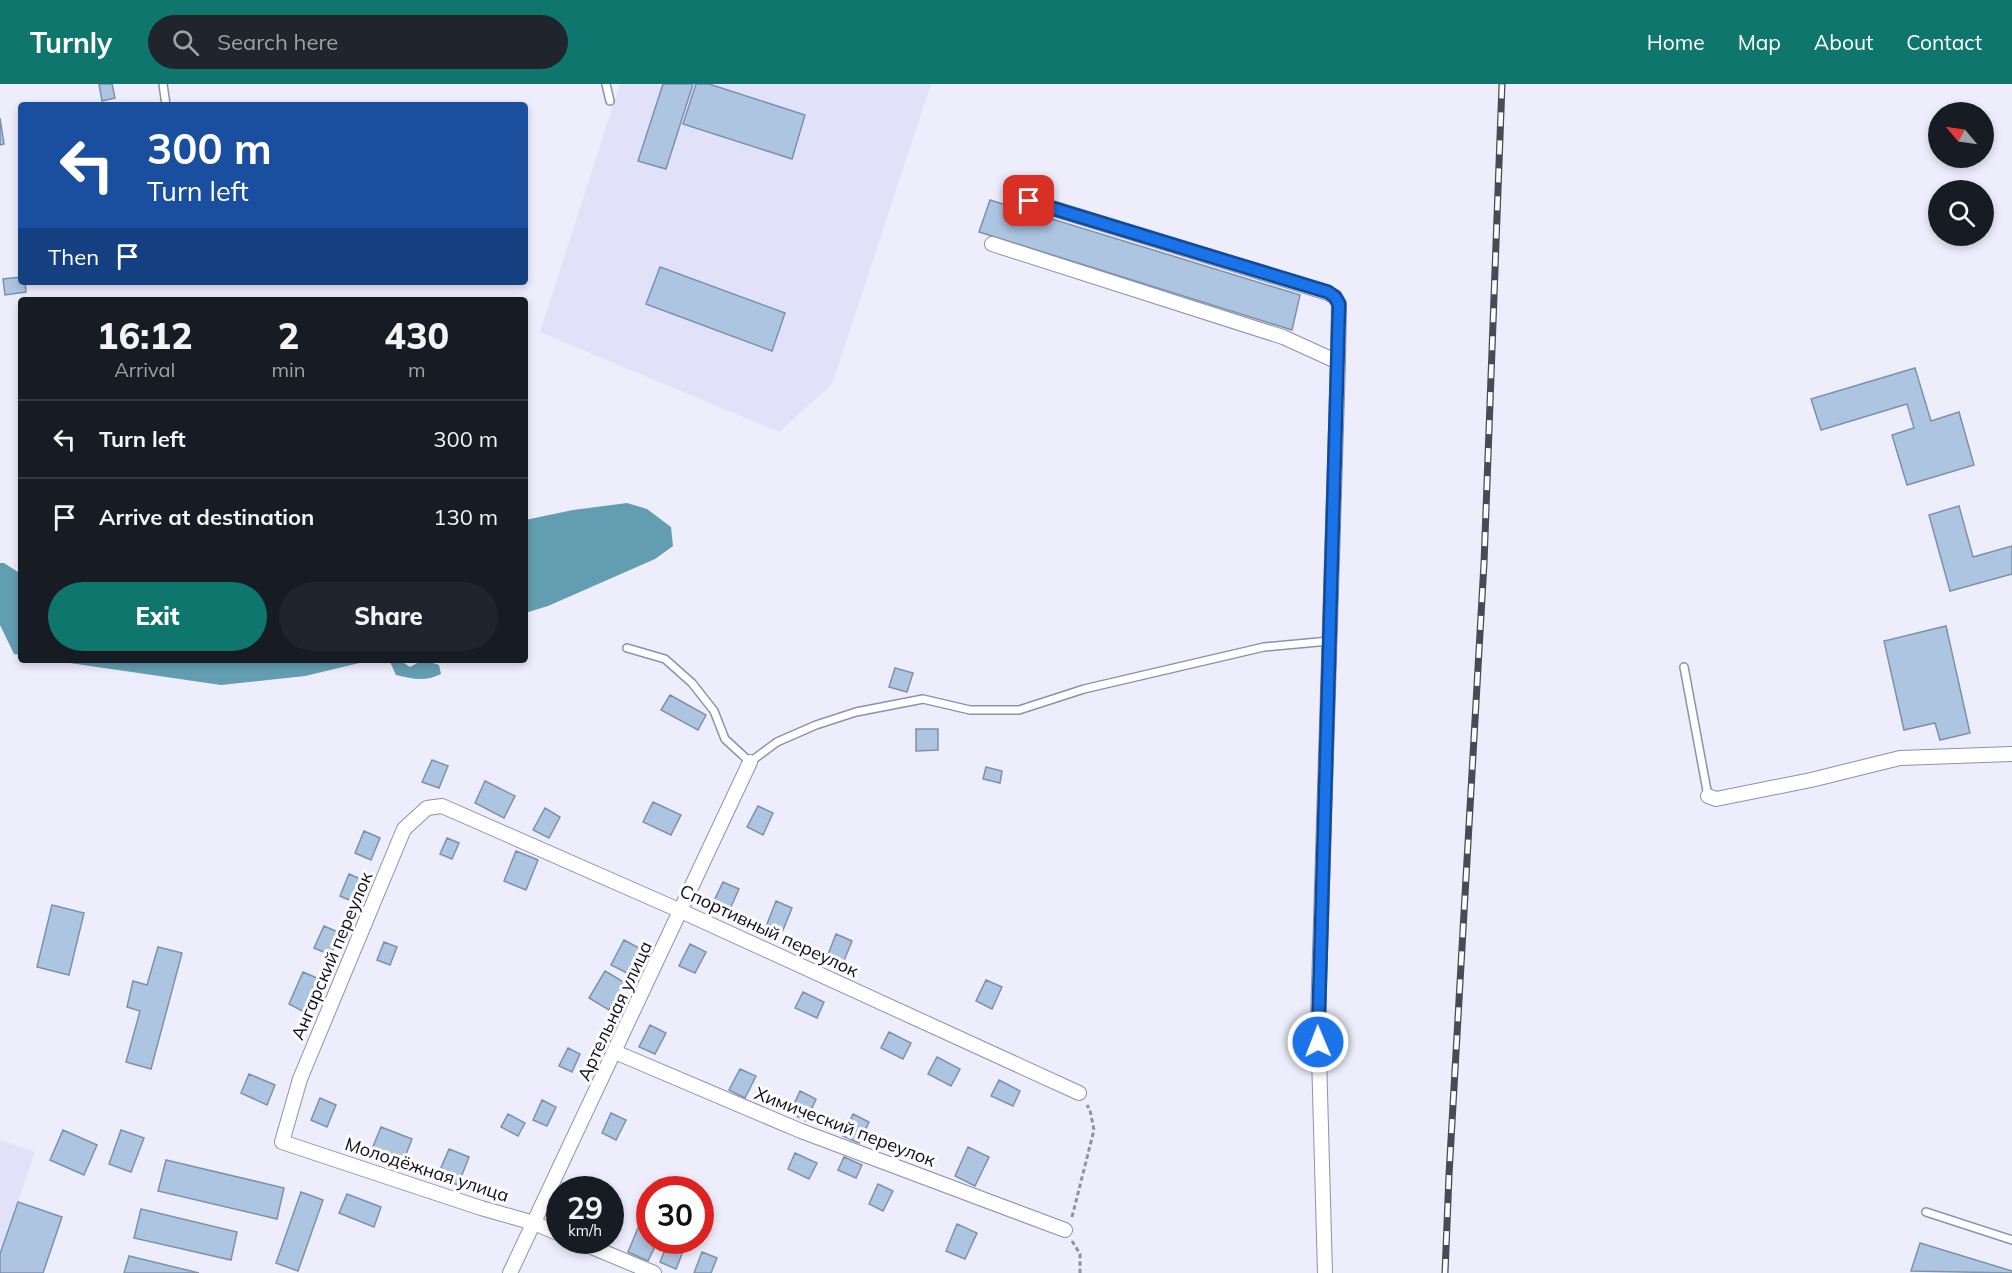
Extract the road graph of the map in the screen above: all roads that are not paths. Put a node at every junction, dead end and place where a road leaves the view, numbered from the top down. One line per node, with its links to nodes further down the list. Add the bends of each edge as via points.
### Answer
1 (163, 84): 4 (lane)
2 (606, 84): 3 (lane)
3 (610, 100)
4 (166, 102)
5 (1029, 201): 7 (street, via 1328,292 1339,304)
6 (992, 244): 7 (street, via 1283,337)
7 (1338, 362): 8 (street)
8 (1329, 641): 12 (lane, via 1263,647 1084,689 1019,710 970,710 923,699 856,712 777,742); 27 (street, via 1318,1018)
9 (627, 648): 12 (lane, via 664,659 685,677 714,711 725,739)
10 (1684, 667): 13 (lane)
11 (2012, 754): 13 (street, via 1900,758 1716,799)
12 (750, 762): 15 (street, Артельная улица)
13 (1708, 796)
14 (442, 806): 15 (street, Спортивный переулок); 18 (street, Ангарский переулок, via 427,808 404,829 300,1079)
15 (681, 911): 16 (street, Артельная улица); 17 (street, Спортивный переулок)
16 (615, 1052): 20 (street, Артельная улица); 22 (street, Химический переулок, via 801,1131)
17 (1079, 1093)
18 (282, 1142): 20 (street, Молодёжная улица)
19 (1926, 1212): 23 (lane)
20 (534, 1223): 21 (street, Молодёжная улица); 25 (street, Артельная улица)
21 (546, 1228)
22 (1065, 1230)
23 (2012, 1240)
24 (609, 1254): 26 (street)
25 (510, 1273)
26 (654, 1273)
27 (1325, 1273)

